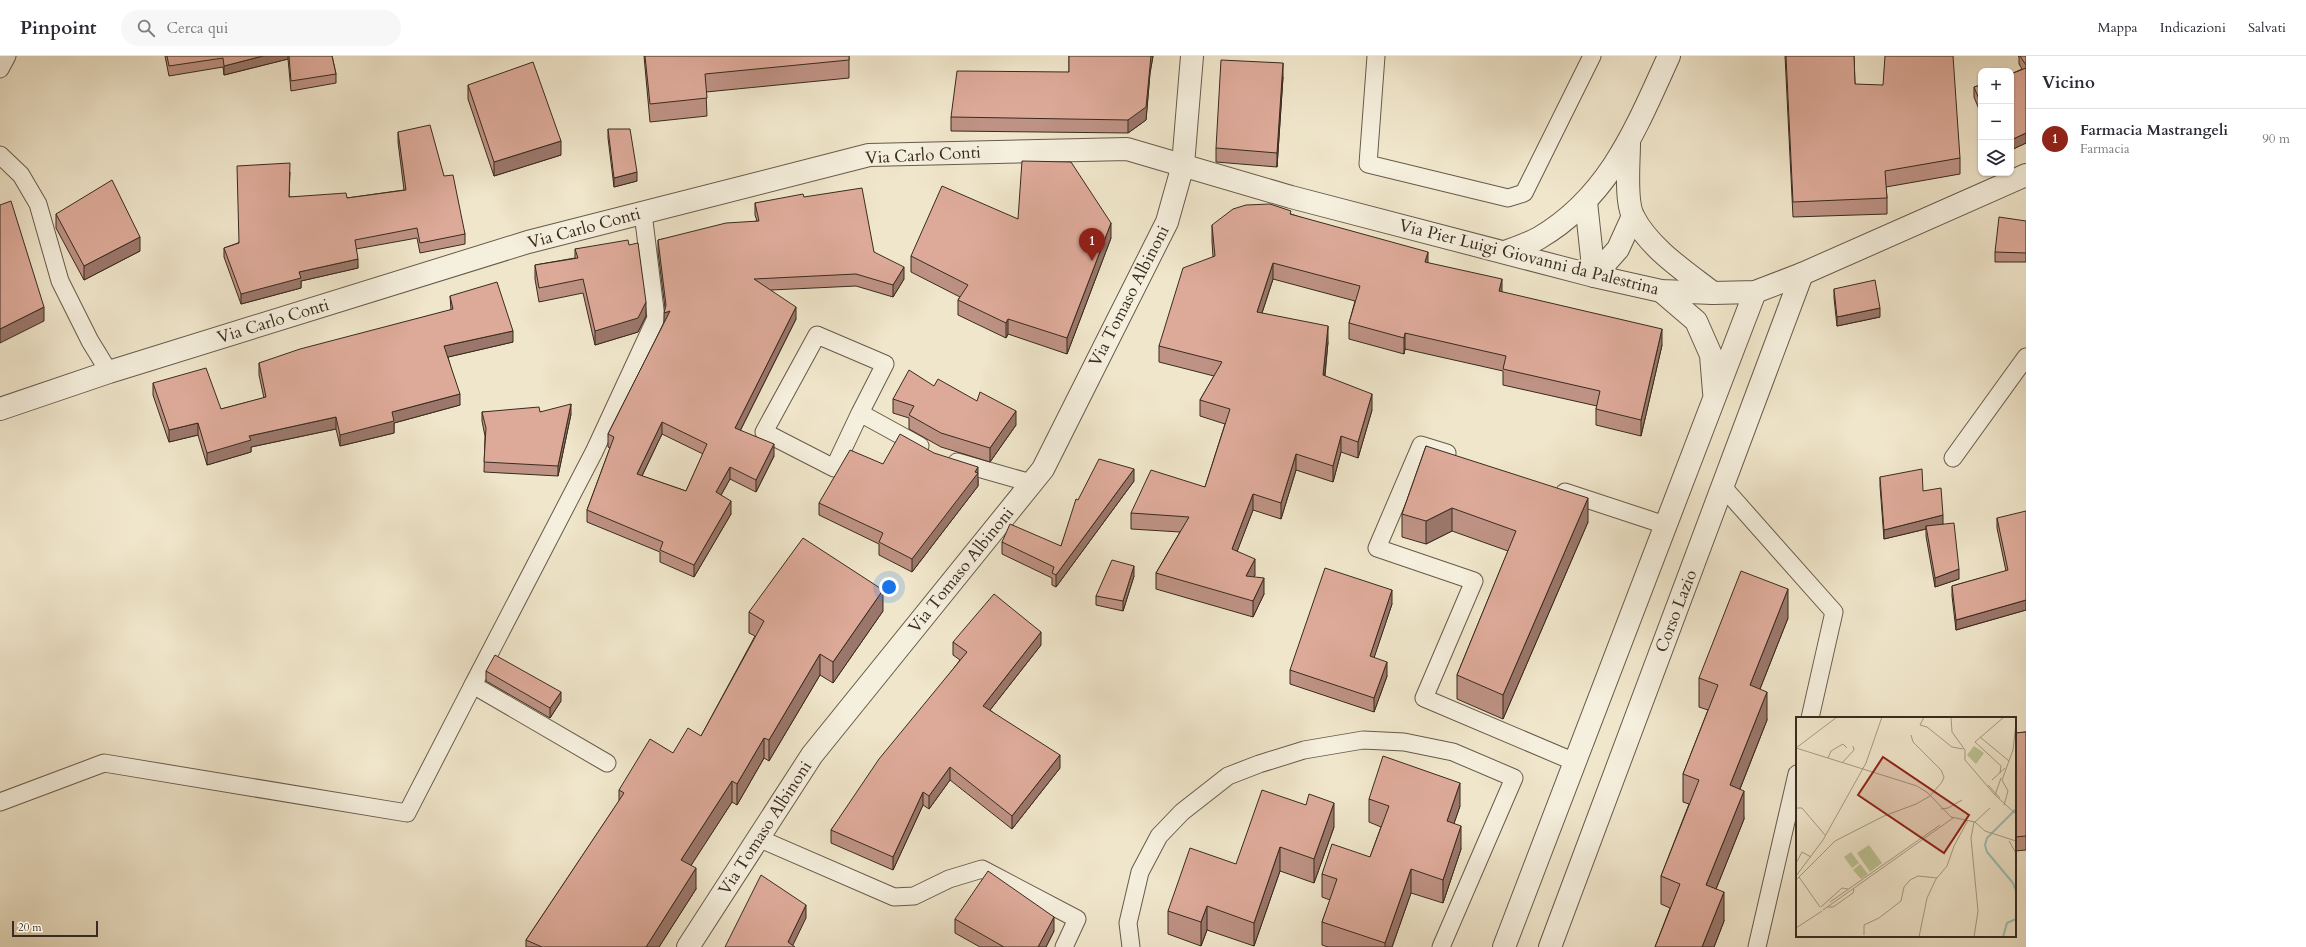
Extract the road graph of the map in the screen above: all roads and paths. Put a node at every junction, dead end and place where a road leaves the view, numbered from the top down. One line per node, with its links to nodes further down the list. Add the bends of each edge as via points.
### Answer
1 (7, 56): 6 (lane)
2 (1192, 56): 9 (street, Via Tomaso Albinoni)
3 (1376, 56): 4 (lane, via 1368,164 1508,198 1524,193)
4 (1592, 56)
5 (1669, 56): 7 (street)
6 (0, 69)
7 (1629, 142): 11 (street, via 1609,174); 13 (street, via 1628,185)
8 (0, 155): 21 (lane, via 21,175 38,204 60,281 90,341)
9 (1183, 165): 12 (street, Via Carlo Conti, via 1127,149 869,155); 14 (street, Via Pier Luigi Giovanni da Palestrina, via 1291,197); 27 (street, Via Tomaso Albinoni, via 1167,222 1043,469)
10 (2026, 175): 15 (street, Via Pier Luigi Giovanni da Palestrina)
11 (1586, 202): 14 (street, via 1566,220 1538,238); 16 (street)
12 (642, 213): 21 (street, Via Carlo Conti, via 528,242); 31 (lane, via 656,318 594,452)
13 (1633, 216): 16 (street, via 1618,249); 19 (street, via 1656,246)
14 (1505, 252): 16 (street, Via Pier Luigi Giovanni da Palestrina)
15 (1802, 274): 18 (street, Via Pier Luigi Giovanni da Palestrina); 29 (street, Corso Lazio)
16 (1594, 276): 17 (street, Via Pier Luigi Giovanni da Palestrina)
17 (1661, 291): 19 (street, Via Pier Luigi Giovanni da Palestrina); 22 (street, via 1696,321 1711,355)
18 (1754, 292): 19 (street, Via Pier Luigi Giovanni da Palestrina); 22 (street)
19 (1713, 293)
20 (2026, 357): 25 (lane)
21 (109, 372): 23 (street, Via Carlo Conti)
22 (1714, 397): 30 (street)
23 (0, 409)
24 (860, 413): 24 (lane, via 834,468 764,432 817,335 885,364); 27 (lane, via 941,457)
25 (1953, 458)
26 (1466, 459): 33 (lane, via 1421,445 1377,548 1474,581 1424,698)
27 (1032, 483): 37 (street, Via Tomaso Albinoni, via 812,755)
28 (1547, 486): 30 (lane)
29 (1723, 487): 32 (lane, via 1834,612); 43 (street, Corso Lazio)
30 (1665, 525): 33 (street)
31 (473, 685): 34 (lane); 36 (lane, via 407,813 104,763)
32 (1810, 717)
33 (1575, 762): 42 (street)
34 (607, 763)
35 (1796, 778): 44 (lane)
36 (0, 802)
37 (758, 838): 38 (street, Via Tomaso Albinoni); 39 (lane, via 894,897 914,896 949,879 982,868 1077,919)
38 (688, 947)
39 (1064, 947)
40 (1131, 947): 41 (lane, via 1128,923 1140,872 1159,836 1182,812 1228,776 1304,750 1363,740 1404,742 1453,752 1514,778)
41 (1441, 947)
42 (1504, 947)
43 (1550, 947)
44 (1757, 947)

